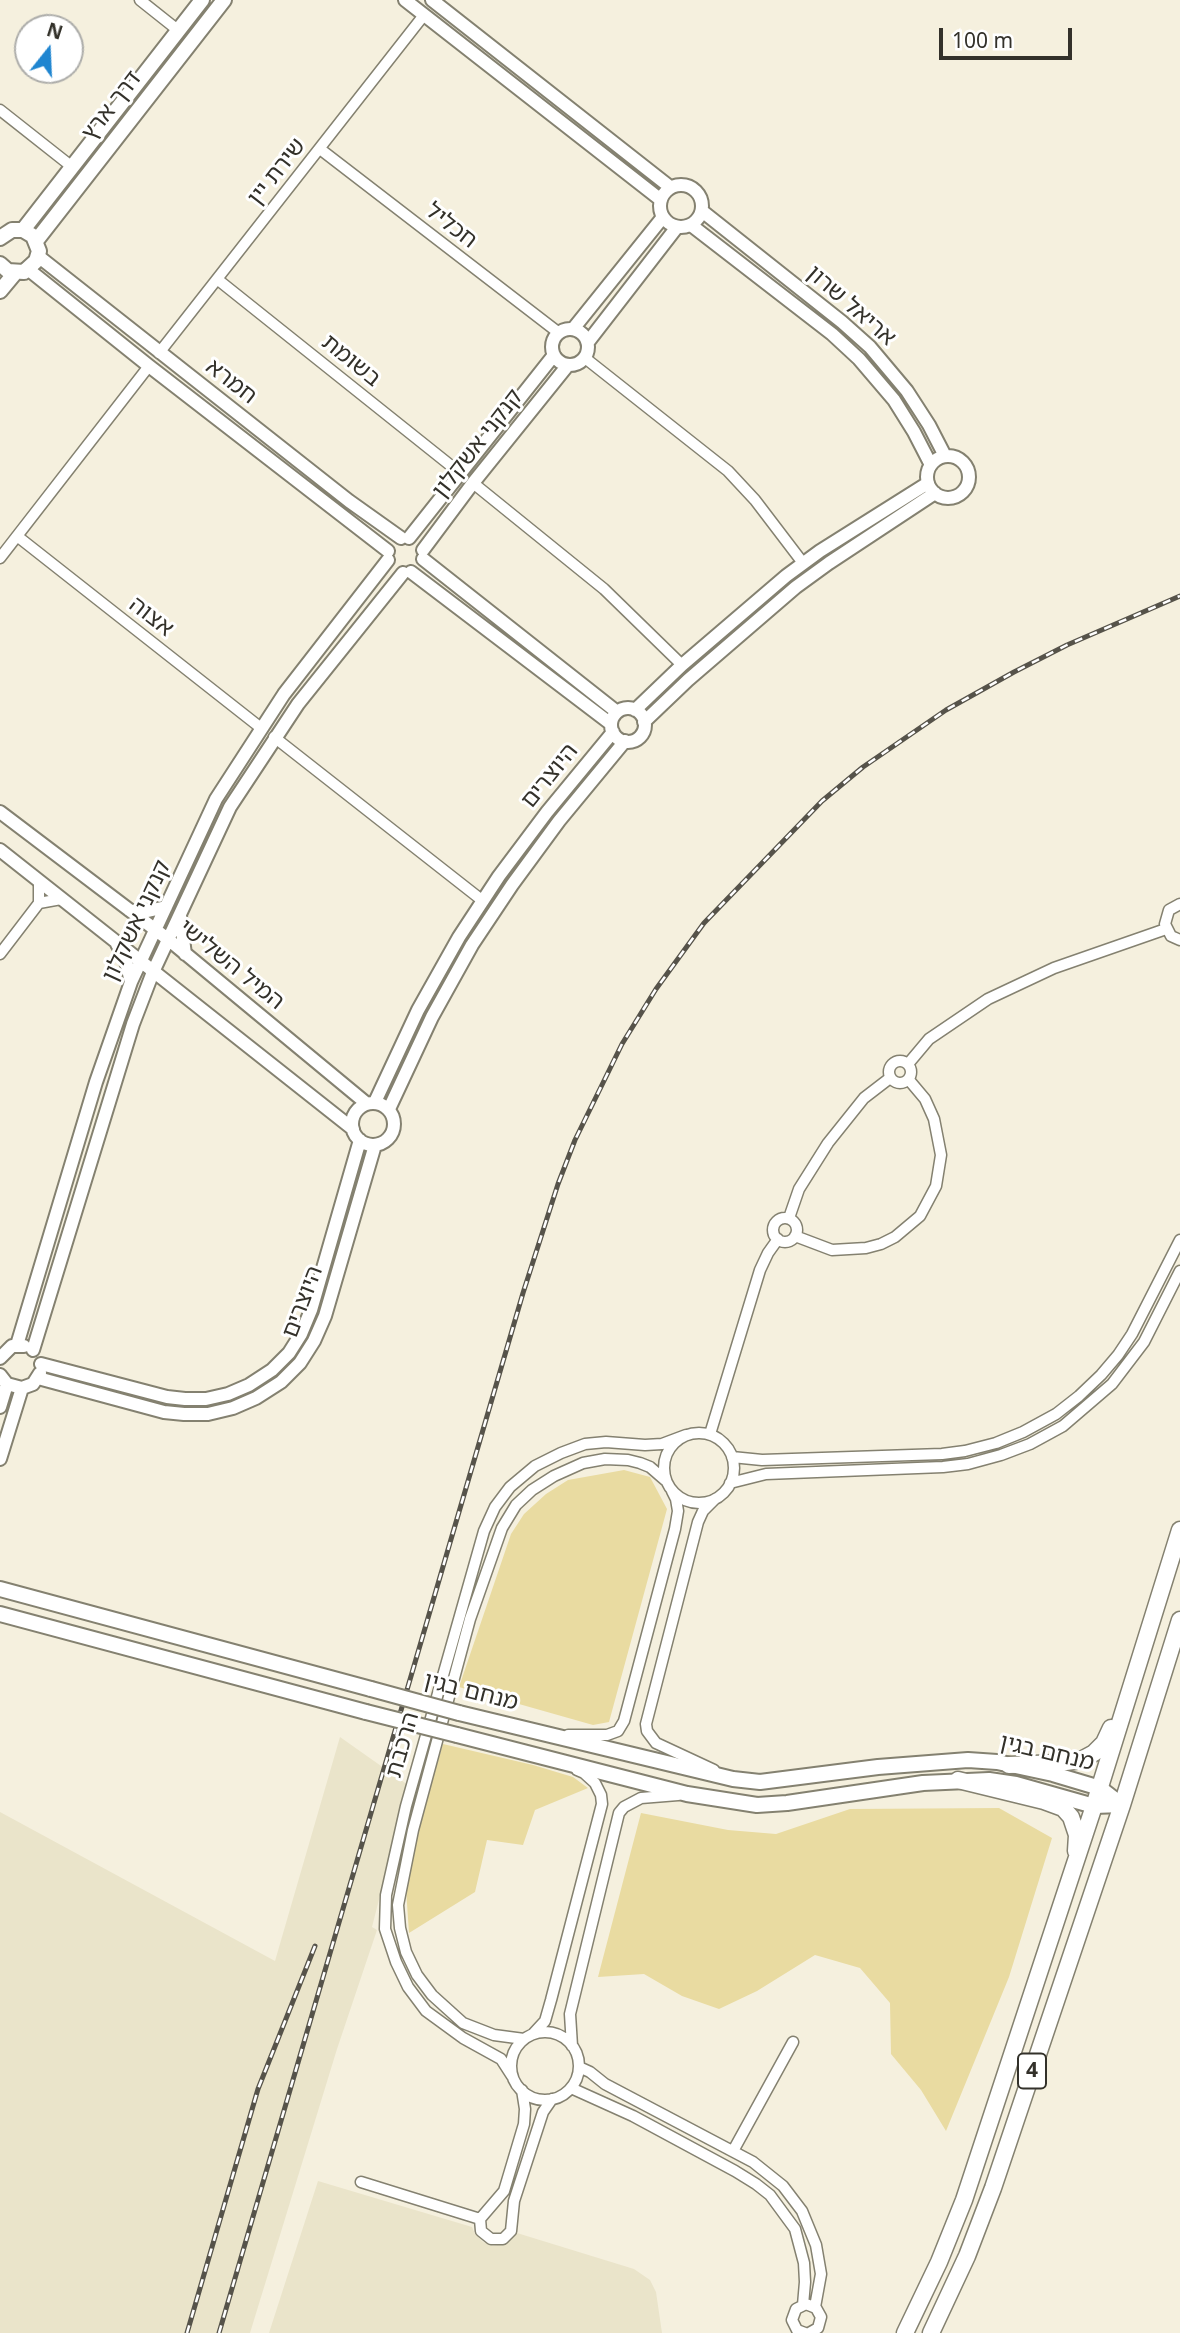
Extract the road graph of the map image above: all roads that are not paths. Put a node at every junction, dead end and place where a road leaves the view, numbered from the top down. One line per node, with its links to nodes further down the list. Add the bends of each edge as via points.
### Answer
1 (140, 0): 7 (street)
2 (202, 0): 7 (main road, דרך ארץ)
3 (223, 0): 19 (main road, דרך ארץ)
4 (405, 0): 6 (street)
5 (432, 0): 11 (street)
6 (424, 15): 9 (street, שירת יין); 12 (street)
7 (179, 30): 10 (main road, דרך ארץ)
8 (0, 110): 10 (street)
9 (320, 149): 23 (street, שירת יין); 26 (street, חכליל)
10 (72, 166): 17 (main road, דרך ארץ)
11 (670, 187): 12 (street); 13 (street, via 681,184 695,189)
12 (661, 200): 14 (street)
13 (702, 211): 15 (street); 33 (street, אריאל שרון, via 870,347 912,398)
14 (663, 217): 16 (street); 25 (street)
15 (691, 225): 16 (street); 34 (street, אריאל שרון, via 859,359 894,400)
16 (677, 227): 27 (street)
17 (23, 230): 18 (main road); 19 (main road)
18 (2, 232)
19 (36, 241): 20 (main road)
20 (38, 256): 22 (main road); 28 (street, חמרא)
21 (0, 264): 22 (main road, via 8,271)
22 (22, 271): 24 (main road); 32 (street, חמרא)
23 (217, 279): 28 (street, שירת יין); 35 (street, בשומת)
24 (0, 291)
25 (573, 329): 26 (street); 27 (street)
26 (559, 333): 29 (street, via 552,343)
27 (588, 342): 30 (street)
28 (159, 353): 39 (street, חמרא, via 349,501)
29 (554, 355): 31 (street); 35 (street, קנקני אשקלון)
30 (585, 358): 31 (street); 43 (street, via 728,471)
31 (568, 365): 36 (street, קנקני אשקלון)
32 (149, 366): 38 (street); 40 (street, חמרא)
33 (945, 456): 34 (street); 37 (street, via 958,458 965,465 969,480 962,492 948,498)
34 (931, 465): 37 (street)
35 (460, 473): 39 (street, קנקני אשקלון)
36 (473, 483): 41 (street, קנקני אשקלון); 45 (street, via 604,589)
37 (932, 488): 43 (street, via 896,501); 47 (street, via 796,587)
38 (17, 536): 42 (street); 49 (street, אצוה)
39 (405, 538): 40 (street, via 393,543); 41 (street, via 418,542)
40 (388, 555): 44 (street, via 394,569); 49 (street, קנקני אשקלון)
41 (423, 555): 44 (street, via 419,568); 48 (street)
42 (0, 558)
43 (803, 563): 45 (street)
44 (407, 573): 48 (street); 50 (street, קנקני אשקלון)
45 (682, 664): 46 (street)
46 (635, 710): 47 (street); 48 (street, via 627,708)
47 (644, 722): 51 (street, via 641,736)
48 (614, 723): 51 (street, via 617,738); 56 (street, היוצרים)
49 (261, 728): 59 (street, קנקני אשקלון, via 216,799)
50 (274, 737): 56 (street); 61 (street, קנקני אשקלון, via 230,807)
51 (625, 741): 78 (street, היוצרים, via 559,821 472,945)
52 (0, 812): 60 (street, המיל השלישי)
53 (0, 850): 54 (street)
54 (39, 882): 55 (street); 57 (street)
55 (61, 899): 57 (street); 66 (street)
56 (483, 901): 77 (street, היוצרים, via 418,1010)
57 (39, 903): 67 (street)
58 (1180, 904): 62 (street, via 1169,911)
59 (166, 906): 60 (street, via 139,913); 63 (street, קנקני אשקלון)
60 (127, 910): 63 (street, המיל השלישי)
61 (180, 913): 64 (street, קנקני אשקלון); 68 (street)
62 (1166, 929): 65 (street); 74 (street, via 1054,968 988,999 929,1039)
63 (154, 931): 64 (street, המיל השלישי); 69 (street, קנקני אשקלון)
64 (169, 940): 68 (street, המיל השלישי); 70 (street, קנקני אשקלון)
65 (1180, 940)
66 (115, 941): 69 (street); 71 (street)
67 (0, 954)
68 (185, 954): 77 (street, המיל השלישי)
69 (141, 960): 70 (street); 71 (street, קנקני אשקלון)
70 (153, 972): 72 (street); 73 (street, קנקני אשקלון)
71 (131, 982): 87 (street, קנקני אשקלון)
72 (180, 992): 73 (street, via 161,989); 79 (street)
73 (145, 993): 88 (street, קנקני אשקלון)
74 (908, 1064): 75 (street, via 895,1062 889,1069); 76 (street)
75 (890, 1078): 76 (street, via 897,1083); 82 (street, via 864,1098 828,1143 799,1189)
76 (909, 1080): 83 (street, via 925,1099 940,1139 936,1186 920,1216 895,1237 866,1248 832,1250)
77 (371, 1103): 78 (street); 79 (street, via 353,1115)
78 (389, 1109): 81 (street, via 394,1128 387,1141)
79 (353, 1129): 80 (street)
80 (360, 1140): 81 (street); 90 (street, היוצרים, via 311,1310 295,1344 272,1370 228,1394 185,1399)
81 (375, 1145): 91 (street, היוצרים, via 325,1315 300,1363 281,1382 233,1408 184,1414)
82 (789, 1219): 83 (street, via 796,1224); 84 (street, via 780,1219 774,1226)
83 (795, 1236): 84 (street)
84 (778, 1239): 95 (street, via 760,1270)
85 (1180, 1240): 97 (street, via 1137,1325 1101,1376 1056,1414 1023,1432 996,1443 942,1454)
86 (1180, 1271): 100 (street, via 1144,1342 1112,1384 1063,1426 1030,1444 968,1464 766,1474)
87 (17, 1345): 88 (street); 89 (street)
88 (33, 1350): 90 (street)
89 (1, 1354)
90 (41, 1364): 91 (street)
91 (38, 1378): 93 (street)
92 (4, 1380): 93 (street); 94 (street)
93 (22, 1388): 98 (street)
94 (0, 1407)
95 (710, 1434): 96 (street); 97 (street, via 726,1445)
96 (686, 1435): 99 (street, via 669,1448); 122 (street, הרכבת, via 662,1444 585,1444 535,1466 510,1487 484,1531 406,1806 386,1895 385,1929 397,1962 426,2011 501,2059)
97 (732, 1457): 100 (street)
98 (0, 1459)
99 (665, 1480): 101 (street); 118 (street, הרכבת, via 640,1463 583,1463 554,1476 516,1505 502,1528 470,1619 413,1830 398,1905 406,1952 416,1975 463,2023 494,2035)
100 (730, 1483): 102 (street)
101 (672, 1490): 102 (street, via 692,1502); 108 (street, via 678,1511 624,1721 618,1731 607,1735)
102 (715, 1499): 111 (street, via 698,1521 646,1724 656,1743)
103 (1180, 1530): 107 (highway, 4)
104 (0, 1587): 108 (main road, מנחם בגין, bridge)
105 (0, 1614): 109 (main road, מנחם בגין, bridge)
106 (1180, 1620): 115 (highway, 4)
107 (1136, 1675): 110 (highway, via 1104,1743 1094,1754 1058,1763); 113 (highway, 4)
108 (551, 1735): 111 (main road, מנחם בגין)
109 (540, 1757): 114 (main road, מנחם בגין); 118 (street, via 584,1773 601,1795 602,1804 545,2021)
110 (1009, 1765): 111 (main road, מנחם בגין, via 968,1760 760,1782); 113 (main road, מנחם בגין)
111 (733, 1779)
112 (958, 1780): 114 (main road, מנחם בגין, via 757,1805); 116 (main road, מנחם בגין, via 1016,1784); 117 (highway, via 1063,1808 1077,1835)
113 (1100, 1788): 115 (main road, מנחם בגין); 116 (highway, 4)
114 (687, 1794): 120 (street, via 641,1798 619,1813 569,2014)
115 (1122, 1805): 116 (main road, מנחם בגין); 135 (highway, 4, via 993,2188 968,2256)
116 (1094, 1806): 117 (highway, 4)
117 (1074, 1867): 134 (highway, 4, via 964,2200)
118 (528, 2036): 120 (street, via 555,2034); 122 (street, via 512,2056)
119 (793, 2042): 126 (street)
120 (572, 2046): 121 (street)
121 (579, 2067): 123 (street); 126 (street)
122 (512, 2076): 124 (street)
123 (571, 2088): 125 (street); 131 (street, via 735,2171 769,2195 795,2230 805,2282)
124 (522, 2090): 125 (street, via 531,2097); 128 (street, via 524,2124 505,2191)
125 (552, 2099): 129 (street, via 538,2126)
126 (733, 2151): 132 (street, via 769,2173 802,2211 821,2274)
127 (361, 2182): 130 (street)
128 (491, 2207): 129 (street, via 501,2207); 130 (street)
129 (512, 2217): 130 (street, via 511,2231 497,2240 484,2234)
130 (480, 2219)
131 (803, 2305): 132 (street); 133 (street, via 792,2320 797,2330)
132 (815, 2307): 133 (street, via 821,2323)
133 (807, 2333)
134 (905, 2333)
135 (931, 2333)

